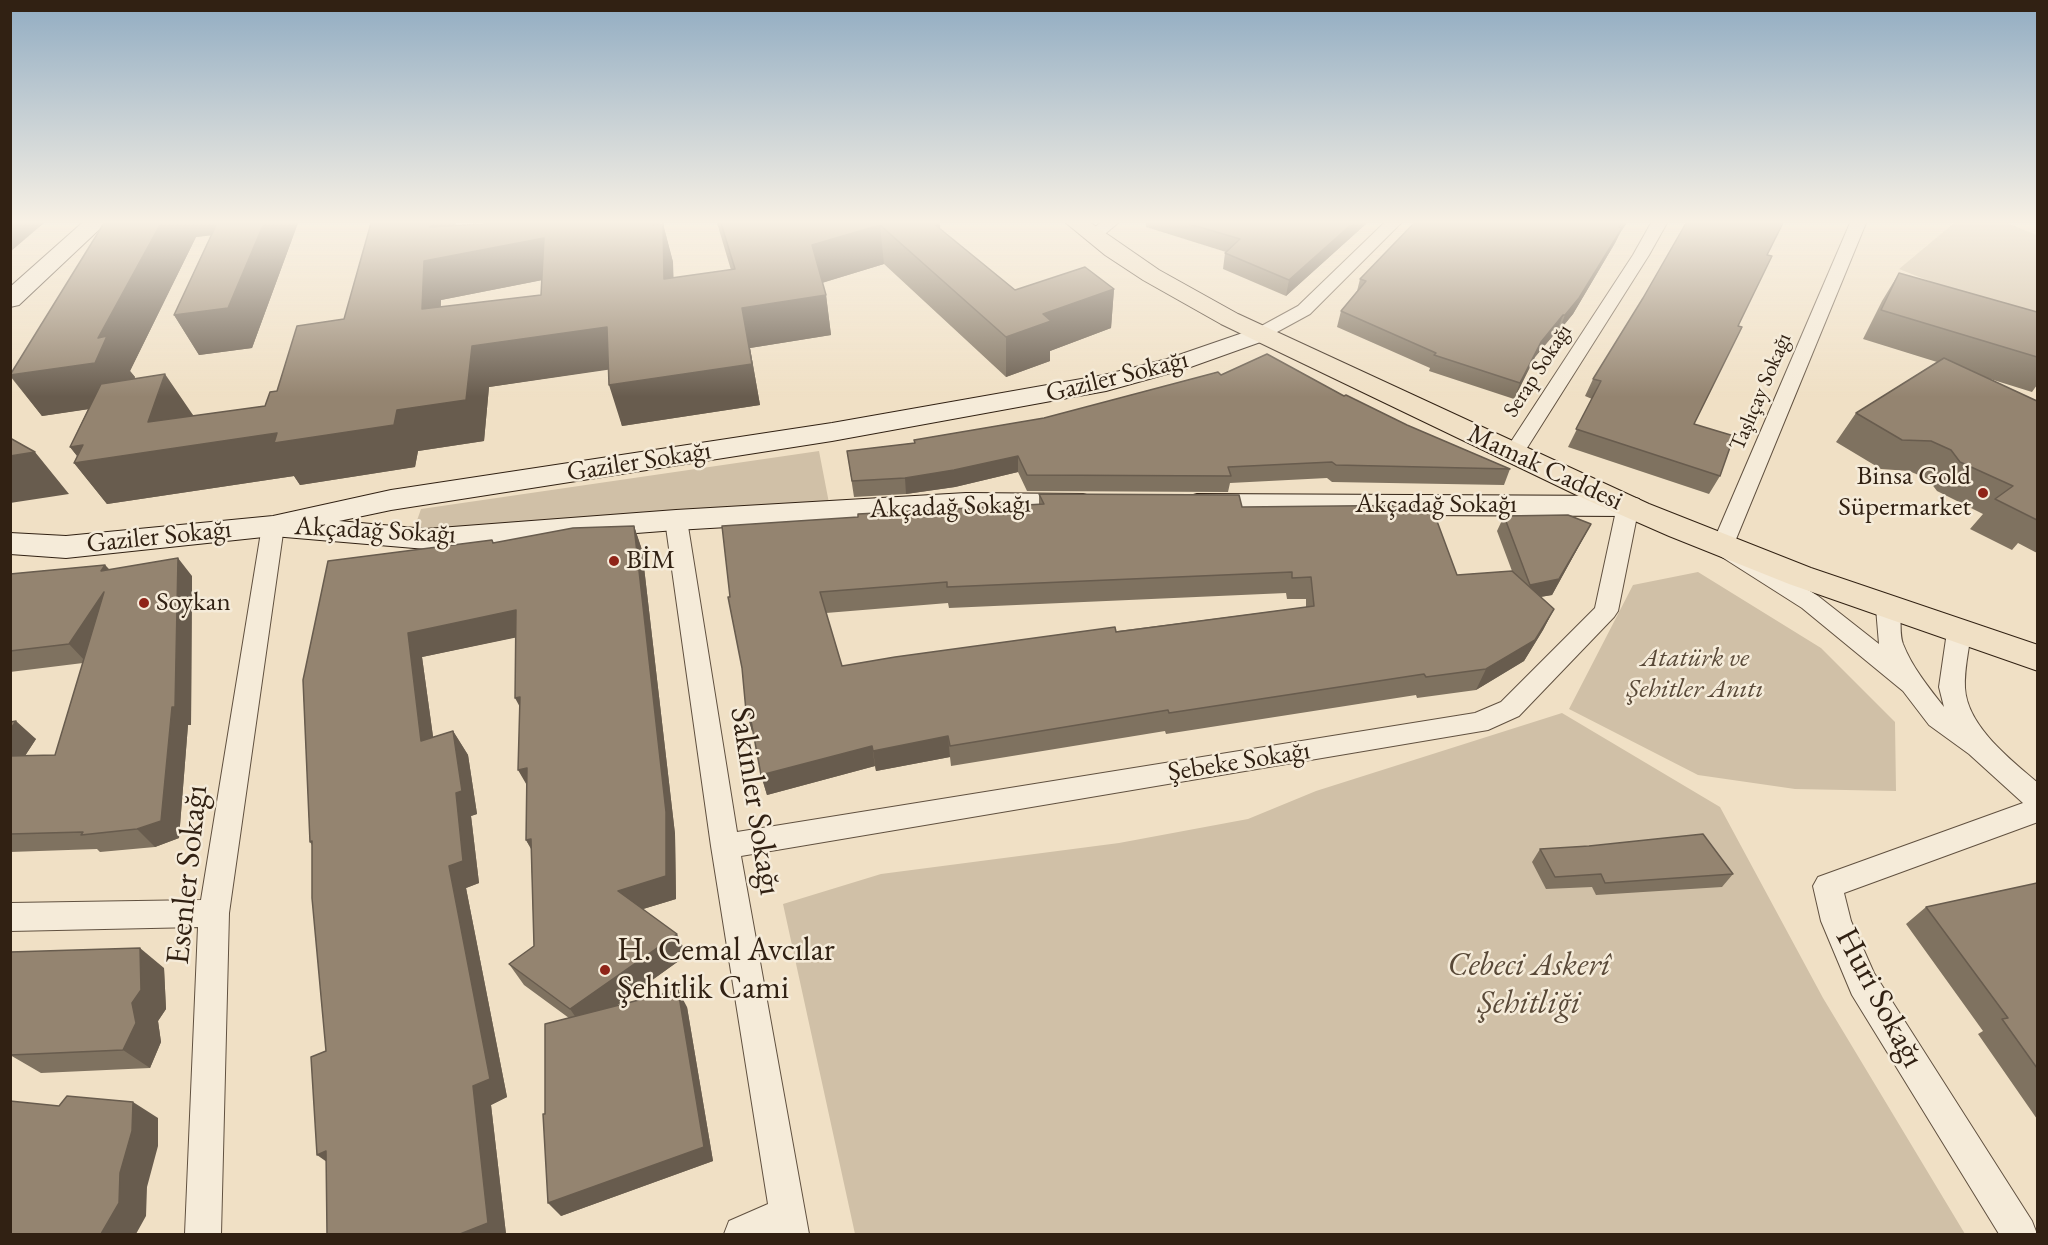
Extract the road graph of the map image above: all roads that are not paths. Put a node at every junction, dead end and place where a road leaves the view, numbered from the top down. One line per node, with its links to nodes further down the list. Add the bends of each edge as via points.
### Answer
1 (31, 281): 6 (street)
2 (1165, 281): 7 (main road, Mamak Caddesi)
3 (1334, 281): 7 (street, via 1304,310)
4 (1624, 281): 8 (street, Serap Sokağı)
5 (1834, 281): 15 (street, Taşlıçay Sokağı)
6 (10, 300)
7 (1260, 334): 8 (main road, Mamak Caddesi); 13 (street, Gaziler Sokağı, via 1116,381 1033,398 391,500)
8 (1513, 454): 11 (main road, Mamak Caddesi)
9 (1108, 504): 12 (street, Akçadağ Sokağı, via 966,503)
10 (1167, 504): 11 (street, Akçadağ Sokağı)
11 (1628, 506): 15 (main road, Mamak Caddesi); 23 (street, Şebeke Sokağı, via 1606,611 1510,709 1479,723)
12 (676, 520): 13 (street, Akçadağ Sokağı, via 426,539); 23 (street, Sakinler Sokağı)
13 (273, 526): 14 (street, Gaziler Sokağı, via 66,547); 24 (street, Esenler Sokağı)
14 (10, 543)
15 (1722, 547): 16 (main road, Mamak Caddesi); 19 (street, via 1810,602)
16 (1888, 608): 17 (main road, Mamak Caddesi); 19 (street, via 1890,642)
17 (1959, 633): 18 (main road, Mamak Caddesi); 20 (street, via 1953,700)
18 (2037, 658)
19 (1912, 684): 20 (street, via 1938,718)
20 (1978, 746): 21 (street)
21 (2037, 800)
22 (2037, 810): 29 (street, Huri Sokağı, via 1828,886 1836,921 1863,984)
23 (725, 846): 26 (street, Sakinler Sokağı)
24 (214, 913): 25 (street); 27 (street, Esenler Sokağı)
25 (10, 917)
26 (789, 1224): 28 (street)
27 (203, 1234)
28 (742, 1234)
29 (2019, 1234)

